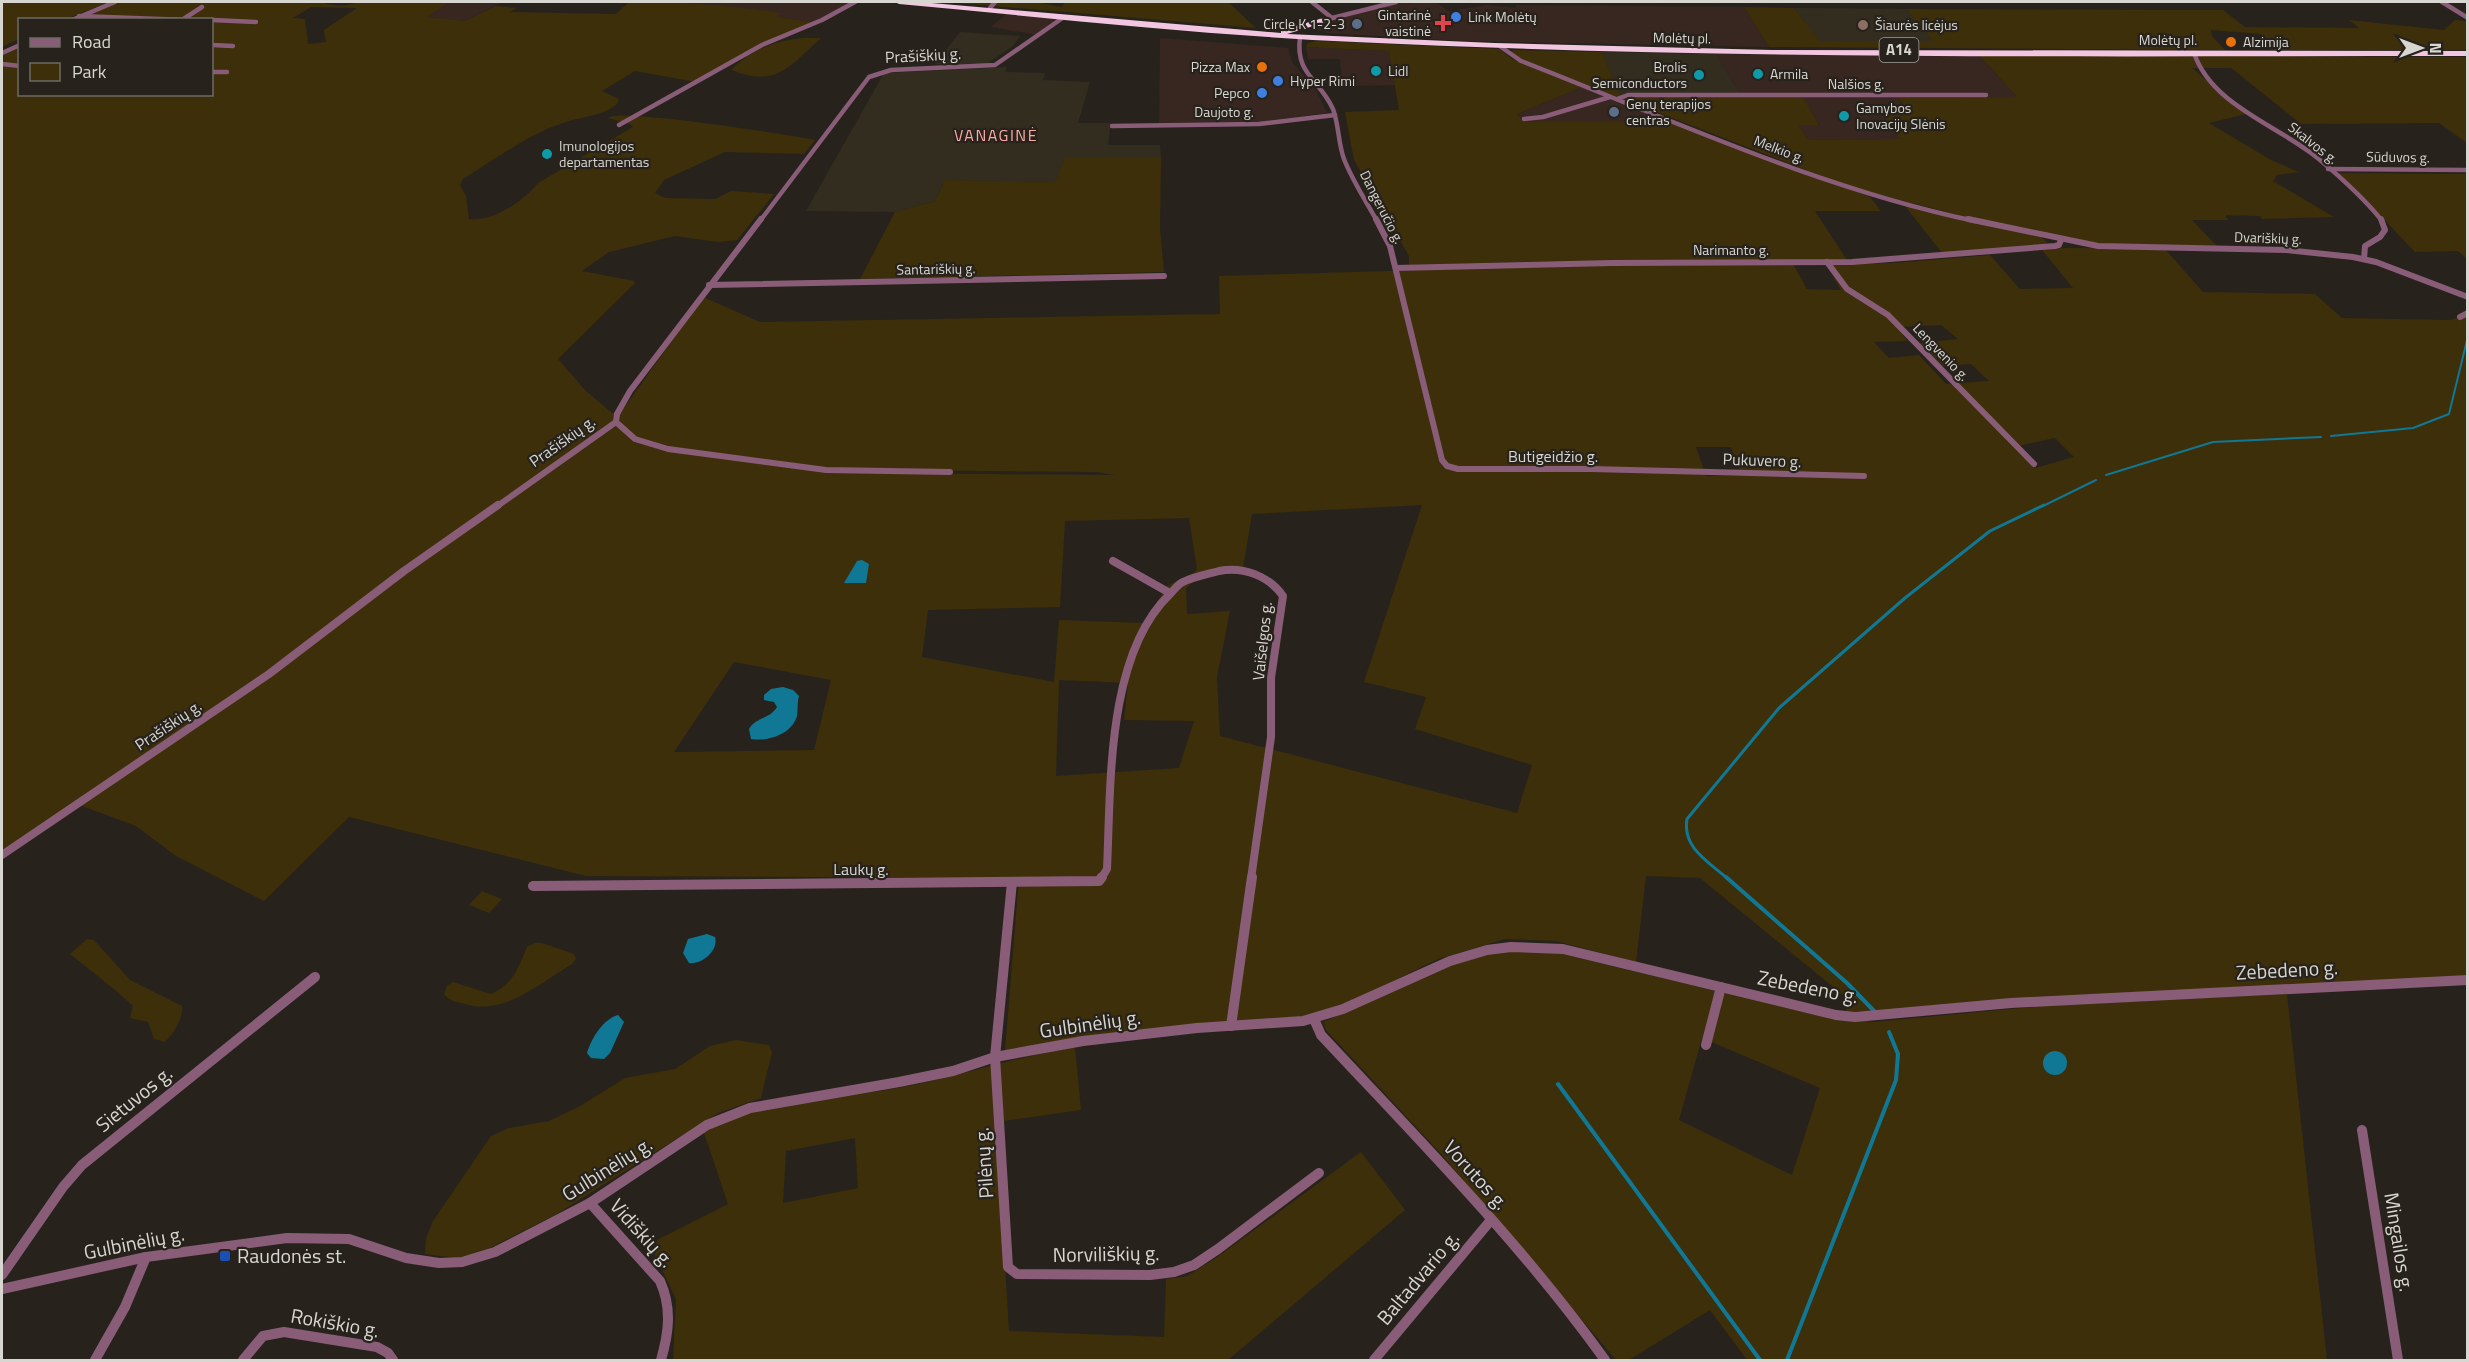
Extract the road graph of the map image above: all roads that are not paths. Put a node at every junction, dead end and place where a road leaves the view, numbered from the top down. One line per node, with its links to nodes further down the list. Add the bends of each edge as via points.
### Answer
1 (114, 2): 10 (street)
2 (855, 2): 41 (street, via 762,45)
3 (899, 2): 11 (highway, Molėtų pl. / A14)
4 (925, 2): 8 (highway, Molėtų pl. / A14)
5 (1312, 2): 15 (street)
6 (1396, 2): 15 (street)
7 (2442, 2): 16 (street)
8 (993, 5): 21 (highway, Molėtų pl. / A14)
9 (202, 7): 14 (street)
10 (79, 16): 12 (street); 13 (street)
11 (1064, 17): 21 (highway, Molėtų pl. / A14); 50 (street, Prašiškių g., via 995,65 891,70 869,77)
12 (76, 18)
13 (148, 18)
14 (184, 18)
15 (1332, 18): 18 (street)
16 (2468, 18)
17 (213, 20): 19 (street)
18 (1320, 21): 20 (highway)
19 (256, 22)
20 (1309, 26): 21 (highway); 22 (highway); 23 (highway)
21 (1282, 35): 22 (highway, Molėtų pl. / A14); 28 (highway)
22 (1302, 36): 23 (highway, Molėtų pl. / A14); 28 (street)
23 (1323, 37): 27 (highway, Molėtų pl. / A14); 28 (highway); 31 (highway, Molėtų pl. / A14, via 1666,48)
24 (18, 44): 29 (street)
25 (213, 45): 26 (street)
26 (233, 46)
27 (1501, 46): 30 (highway, Molėtų pl. / A14, via 1728,52); 37 (street, Melkio g., via 1521,61)
28 (1298, 47): 39 (street, Dangeručio g., via 1301,66 1319,86)
29 (2, 51)
30 (2194, 53): 31 (highway, Molėtų pl. / A14); 43 (street, Skalvos g., via 2213,88 2295,142)
31 (2468, 53)
32 (2, 64): 33 (street)
33 (18, 66)
34 (213, 72): 35 (street)
35 (227, 72)
36 (1986, 95): 38 (street, Nalšios g., via 1628,95)
37 (1610, 97): 38 (street, Melkio g.); 40 (street)
38 (1617, 99): 45 (street, Melkio g., via 1858,191)
39 (1335, 115): 42 (street, Daujoto g., via 1259,124); 48 (street, Dangeručio g., via 1344,159 1380,223)
40 (1524, 119)
41 (619, 125)
42 (1112, 126)
43 (2328, 169): 44 (street, Sūduvos g.); 46 (street, Skalvos g., via 2385,224 2380,237 2365,246)
44 (2468, 170)
45 (2061, 240): 46 (street, Dvariškių g., via 2107,246 2286,250); 47 (street, Narimanto g., via 2059,245 2044,247)
46 (2364, 259): 51 (street, Dvariškių g.)
47 (1827, 262): 48 (street, Narimanto g.); 55 (street, Lengvenio g., via 1847,289 1888,315)
48 (1396, 268): 56 (street, Dangeručio g., via 1442,460)
49 (1164, 276): 50 (street, Santariškių g.)
50 (709, 285): 54 (street, Prašiškių g., via 622,404)
51 (2468, 297)
52 (2468, 313): 53 (street)
53 (2460, 316)
54 (616, 422): 58 (street, via 635,439 668,449 826,470); 62 (street, Prašiškių g., via 404,571 268,674)
55 (2034, 464)
56 (1447, 466): 57 (street, Butigeidžio g.)
57 (1659, 471): 59 (street, Pukuvero g.)
58 (950, 472)
59 (1864, 476)
60 (1113, 561): 61 (street)
61 (1168, 592): 63 (street, Vaišelgos g., via 1140,634 1119,705 1106,875 1095,882); 69 (street, Vaišelgos g., via 1193,577 1232,571 1262,576 1283,596 1271,678 1270,740)
62 (2, 855)
63 (1012, 882): 64 (street, Laukų g.); 71 (street)
64 (533, 886)
65 (315, 977): 78 (street, Sietuvos g., via 82,1165)
66 (2468, 980): 67 (street, Zebedeno g., via 2011,1003 1855,1017)
67 (1721, 987): 68 (street, Zebedeno g., via 1563,949 1511,947 1450,961); 70 (street)
68 (1314, 1019): 69 (street, Zebedeno g.); 75 (street, Vorutos g., via 1321,1035)
69 (1231, 1026): 71 (street, Gulbinėlių g., via 1083,1041)
70 (1706, 1045)
71 (995, 1058): 74 (street, Gulbinėlių g., via 953,1071 800,1097 729,1114); 77 (street, Pilėnų g.)
72 (2362, 1130): 86 (street, Mingailos g.)
73 (1319, 1173): 77 (street, Norviliškių g., via 1218,1249 1194,1265 1174,1272 1017,1274)
74 (590, 1203): 76 (street, Gulbinėlių g., via 495,1252 462,1262 406,1258 349,1239 326,1237 246,1242); 83 (street, Vidiškių g., via 601,1221 658,1276 669,1314)
75 (1491, 1220): 84 (street, Baltadvario g.); 85 (street, Vorutos g., via 1559,1296)
76 (146, 1257): 79 (street, Gulbinėlių g.); 80 (street, via 125,1307)
77 (1008, 1267)
78 (2, 1275)
79 (2, 1289)
80 (95, 1360)
81 (243, 1360): 82 (street, Rokiškio g., via 263,1336 284,1332 377,1347)
82 (393, 1360)
83 (661, 1360)
84 (1374, 1360)
85 (1605, 1360)
86 (2398, 1360)

